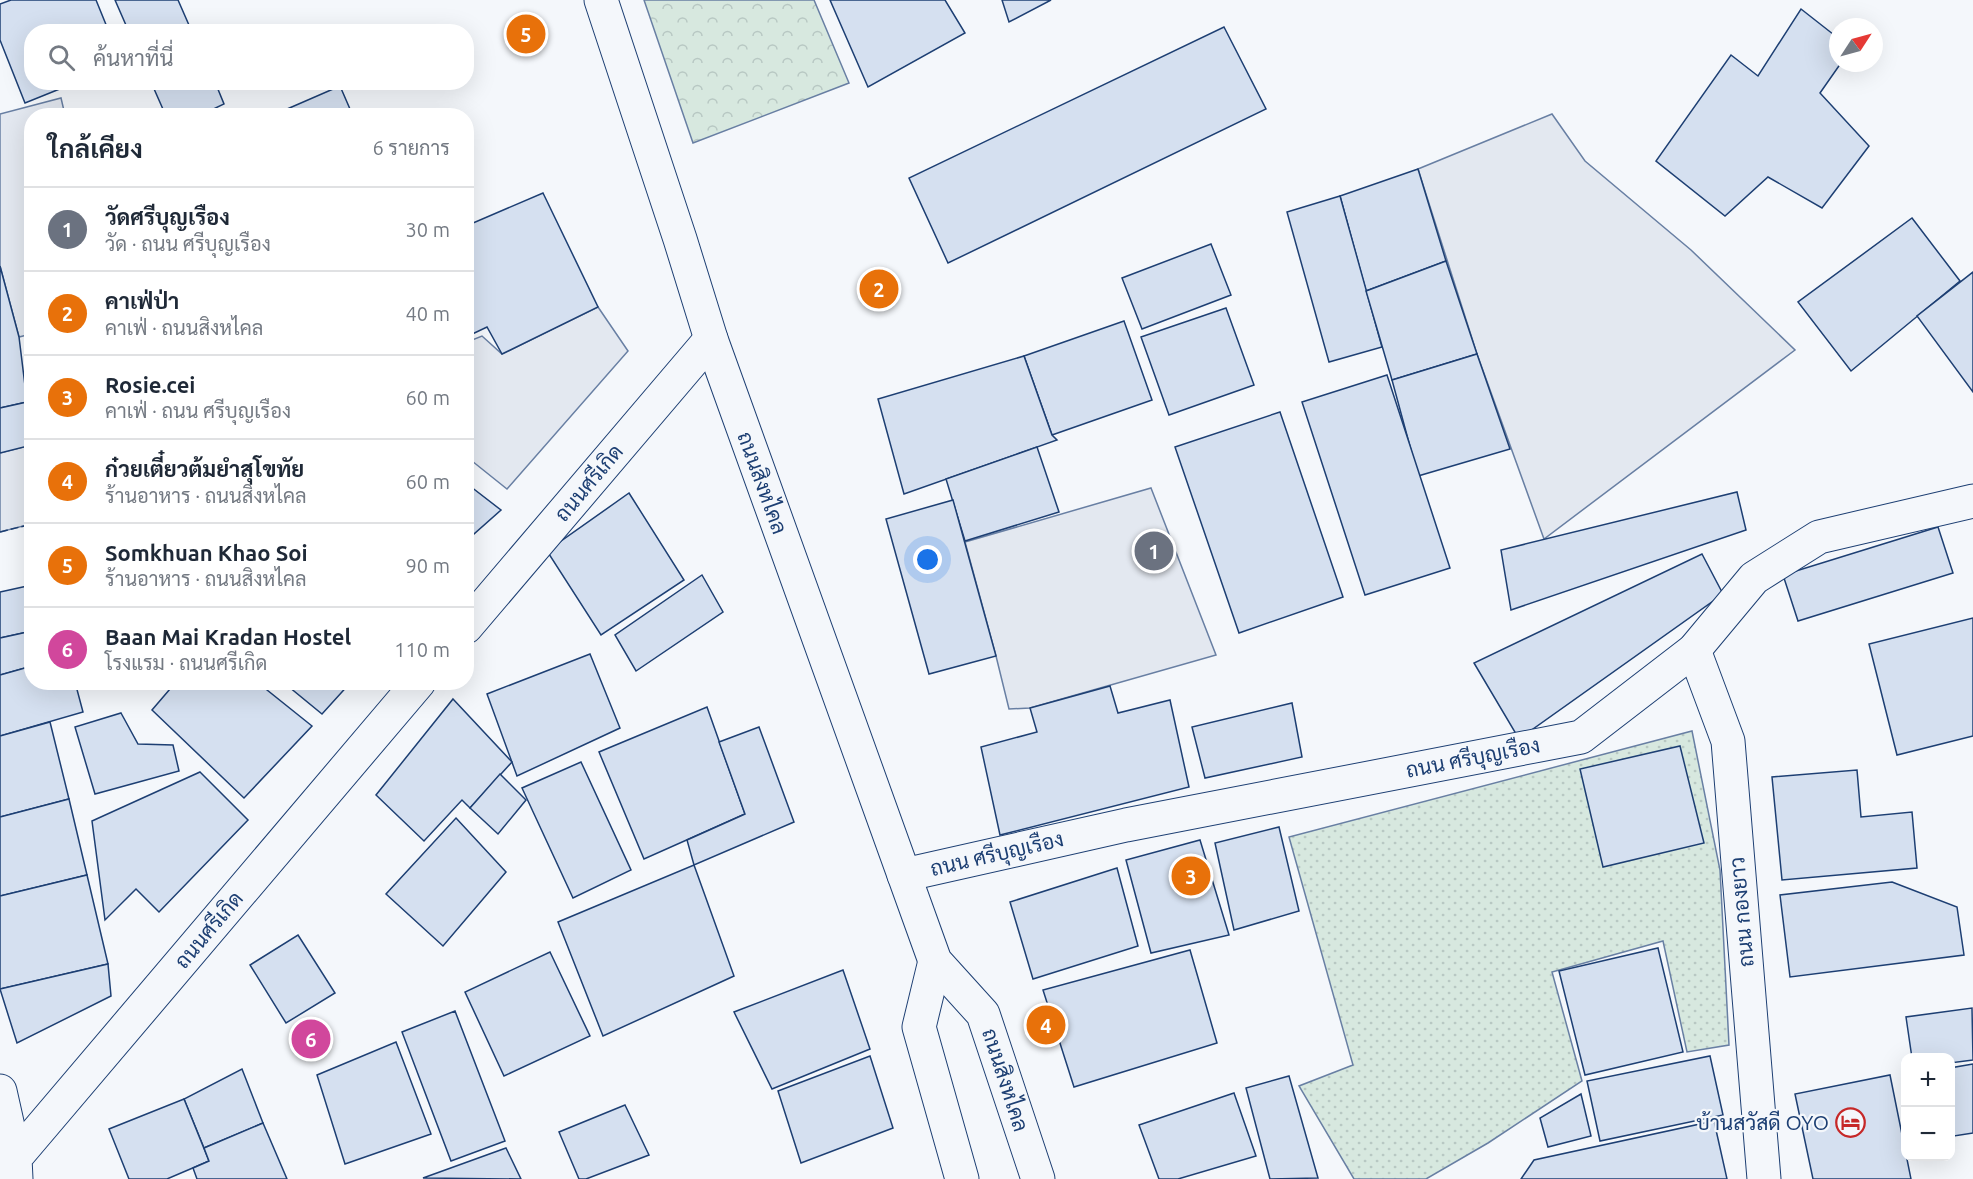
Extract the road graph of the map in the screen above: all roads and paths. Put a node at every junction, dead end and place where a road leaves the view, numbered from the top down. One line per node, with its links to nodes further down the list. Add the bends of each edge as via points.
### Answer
1 (601, 0): 2 (main road, ถนนสิงหไคล)
2 (711, 339): 4 (main road, ถนนศรีเกิด); 7 (main road, ถนนสิงหไคล)
3 (1973, 501): 5 (main road, ถนน ศรีบุญเรือง, via 1819,537 1754,578)
4 (474, 618)
5 (1694, 650): 7 (main road, ถนน ศรีบุญเรือง, via 1581,737 1126,825); 13 (main road, ถนน กองยาว, via 1728,741)
6 (412, 690): 10 (main road, ถนนศรีเกิด)
7 (904, 875): 8 (main road, ถนนสิงหไคล)
8 (935, 961): 11 (main road, via 919,1027); 12 (main road, ถนนสิงหไคล, via 983,1014)
9 (0, 1091): 10 (main road)
10 (11, 1172)
11 (962, 1179)
12 (1038, 1179)
13 (1764, 1179)

